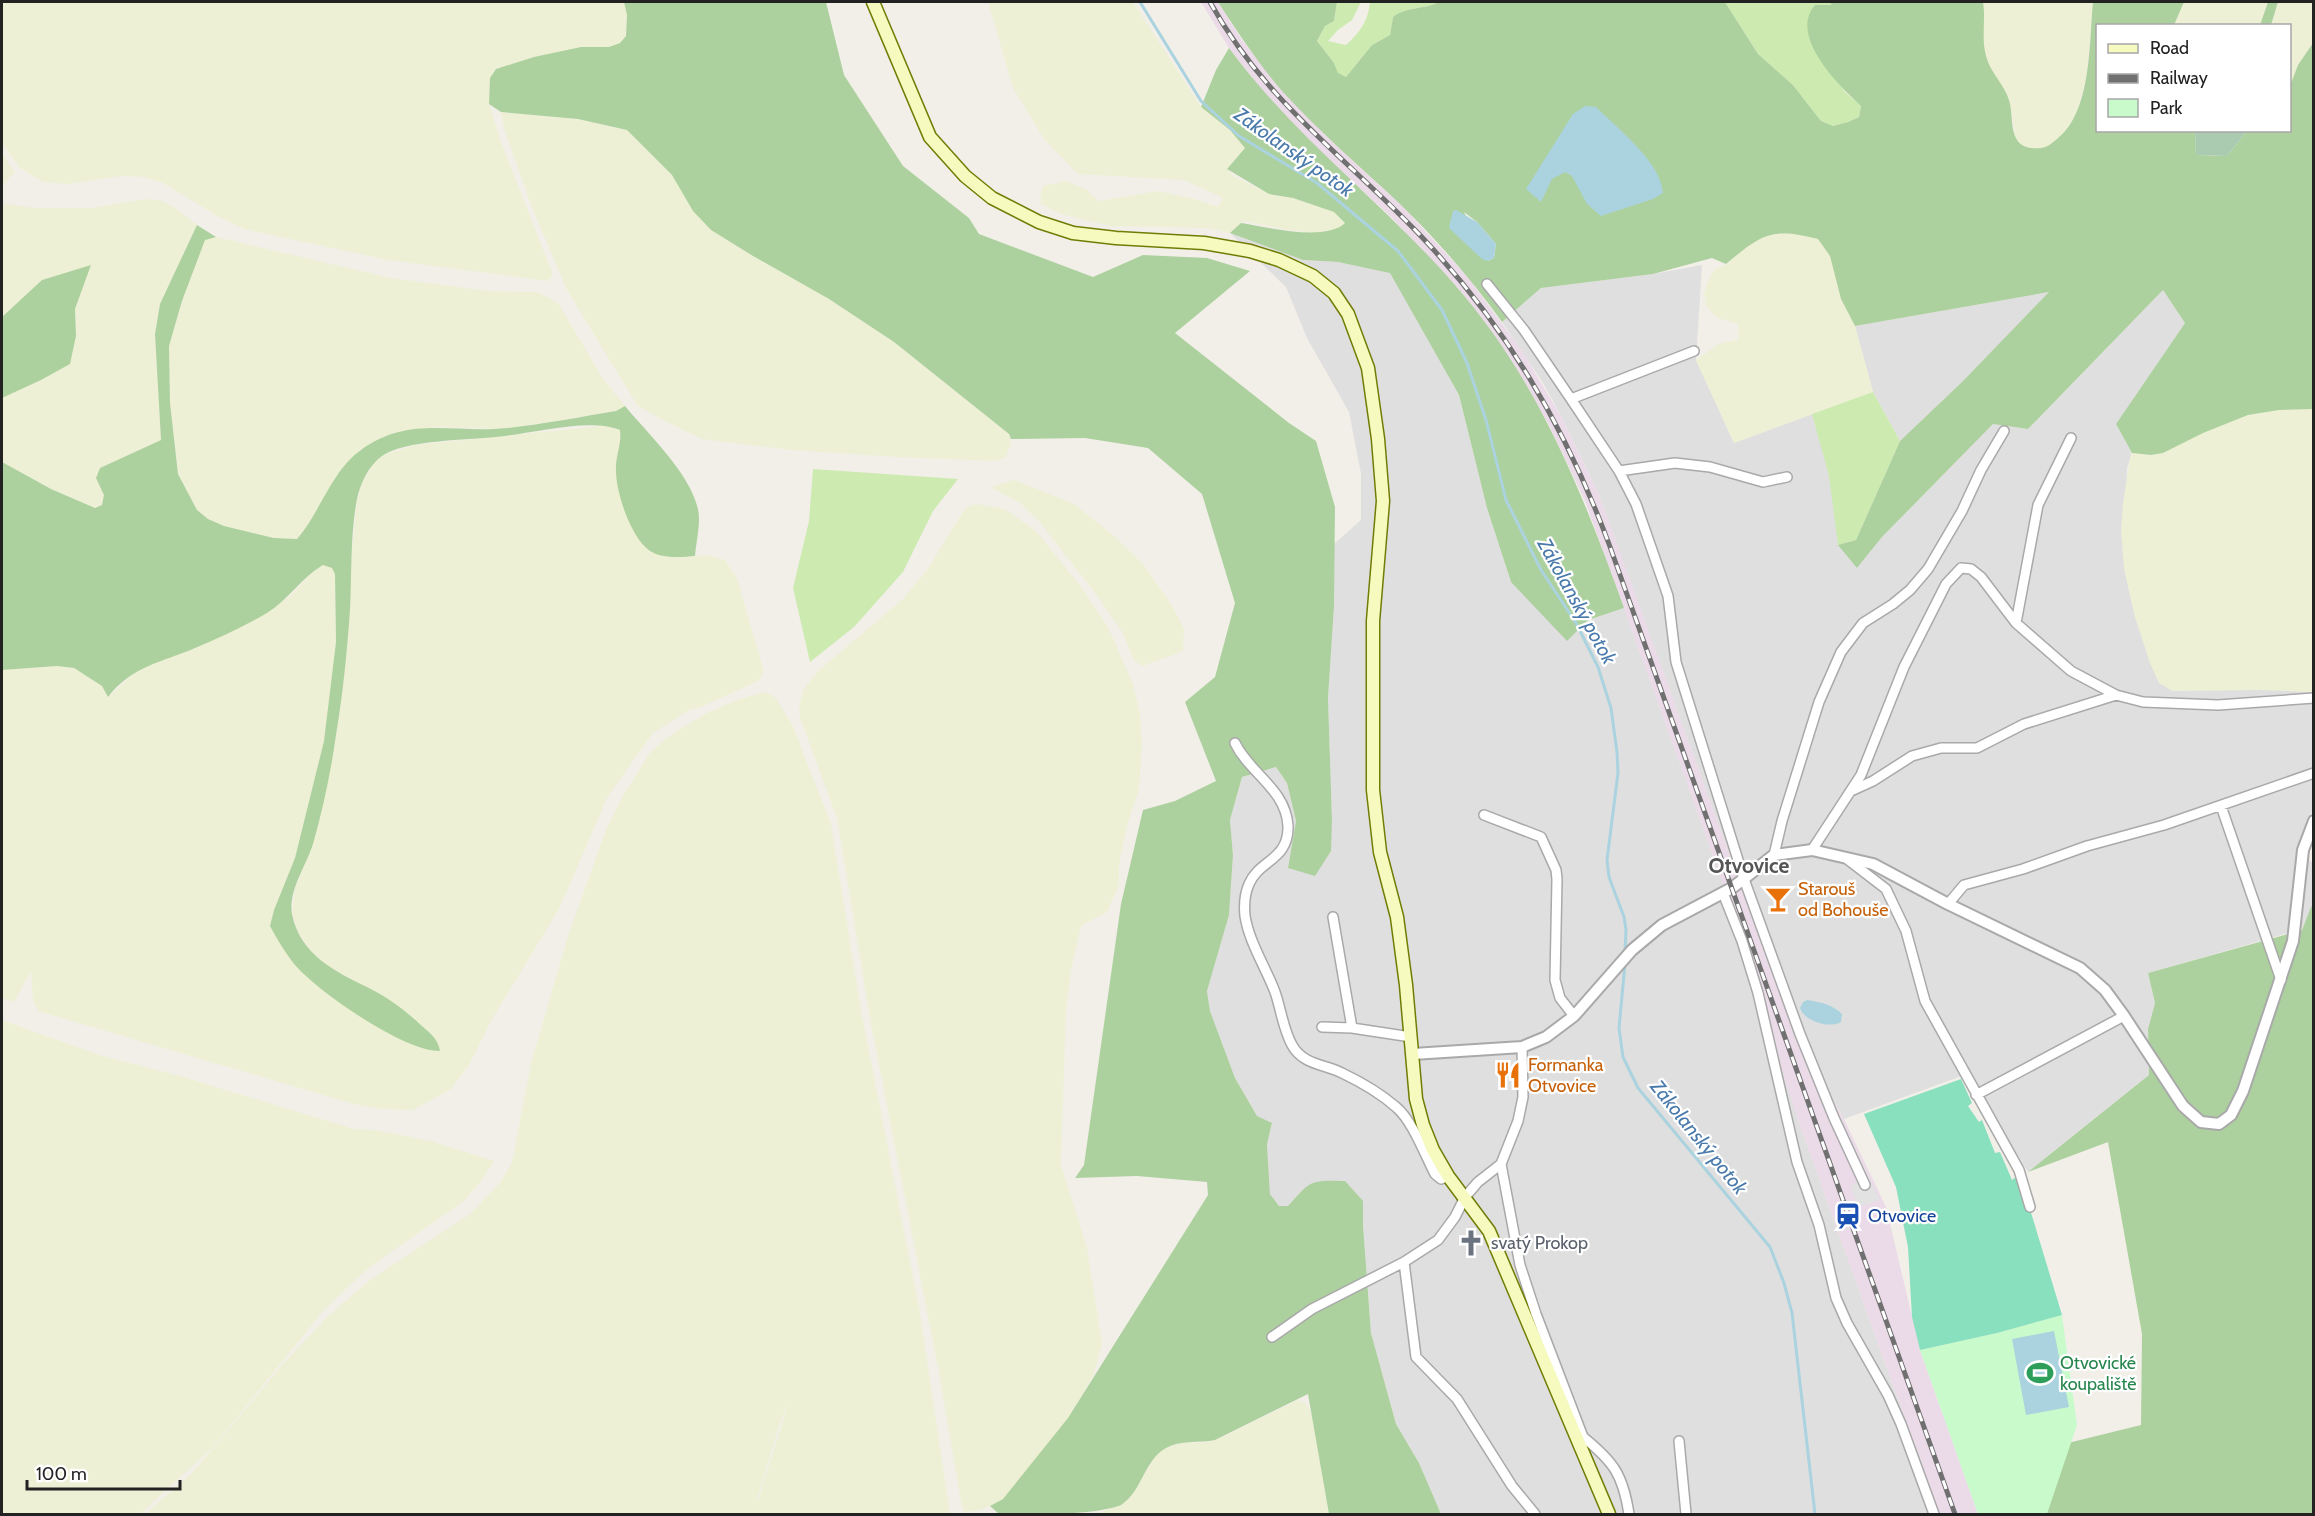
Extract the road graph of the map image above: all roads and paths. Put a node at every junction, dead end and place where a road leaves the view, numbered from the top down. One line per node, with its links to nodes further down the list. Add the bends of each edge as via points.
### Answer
1 (873, 2): 30 (main road, via 930,137 958,170 992,198 1039,222 1073,233 1204,243 1279,260 1313,276 1334,292 1348,314 1368,368 1378,439 1383,501 1373,621 1373,790 1380,852 1397,917)
2 (1487, 284): 4 (street)
3 (1694, 351): 4 (street)
4 (1571, 399): 7 (street)
5 (2004, 431): 19 (street, via 1928,569 1910,590 1863,623 1841,652 1819,702)
6 (2072, 438): 9 (street, via 2038,505)
7 (1619, 471): 8 (street, via 1675,464 1710,467 1763,482); 21 (street, via 1636,504 1668,596 1676,662)
8 (1787, 477)
9 (2016, 623): 10 (street, via 2071,671); 14 (street, via 1981,577 1971,569 1961,568 1946,584)
10 (2116, 695): 11 (street, via 2143,702 2218,705); 14 (street, via 2024,724 1977,748 1941,748 1912,756)
11 (2313, 698)
12 (1235, 743): 35 (street, via 1278,798 1288,825 1283,848 1254,875 1246,892 1245,916 1292,1045 1306,1059 1355,1079 1399,1108 1435,1174 1441,1179)
13 (2313, 773): 15 (street)
14 (1851, 791): 18 (street)
15 (2221, 806): 23 (street, via 1964,885); 25 (street)
16 (1484, 815): 26 (street, via 1541,837 1556,870 1555,980 1560,998)
17 (2313, 821): 25 (street, via 2303,849 2294,941)
18 (1812, 850): 19 (street); 20 (street)
19 (1774, 855): 21 (street)
20 (1847, 859): 23 (street, via 1873,864); 33 (street, via 1886,889 1906,931 1925,1001)
21 (1744, 879): 22 (street); 36 (street, via 1800,1034)
22 (1723, 893): 26 (street, via 1662,925 1620,962); 47 (street, via 1761,1002 1795,1154 1819,1225 1836,1298 1901,1424)
23 (1948, 904): 27 (street, via 2080,968 2105,990)
24 (1333, 917): 29 (street)
25 (2281, 980): 27 (street, via 2243,1091 2231,1115 2219,1124 2201,1122 2183,1107)
26 (1574, 1016): 31 (street, via 1546,1037)
27 (2124, 1016): 33 (street)
28 (1322, 1027): 29 (street)
29 (1352, 1028): 30 (street)
30 (1411, 1038): 32 (main road)
31 (1522, 1047): 32 (street); 34 (street, via 1518,1121)
32 (1413, 1054): 35 (main road, via 1419,1112)
33 (1976, 1095): 38 (street, via 2019,1170)
34 (1501, 1164): 37 (street); 41 (street, via 1520,1265)
35 (1448, 1176): 37 (main road)
36 (1865, 1185)
37 (1465, 1197): 39 (street, via 1438,1240); 41 (main road, via 1489,1231)
38 (2030, 1207)
39 (1404, 1262): 40 (street, via 1312,1309); 43 (street, via 1416,1357 1457,1399)
40 (1272, 1337)
41 (1581, 1441): 44 (main road); 45 (street, via 1607,1456 1626,1497)
42 (1680, 1442): 46 (street)
43 (1535, 1515)
44 (1609, 1515)
45 (1629, 1515)
46 (1686, 1515)
47 (1934, 1515)

